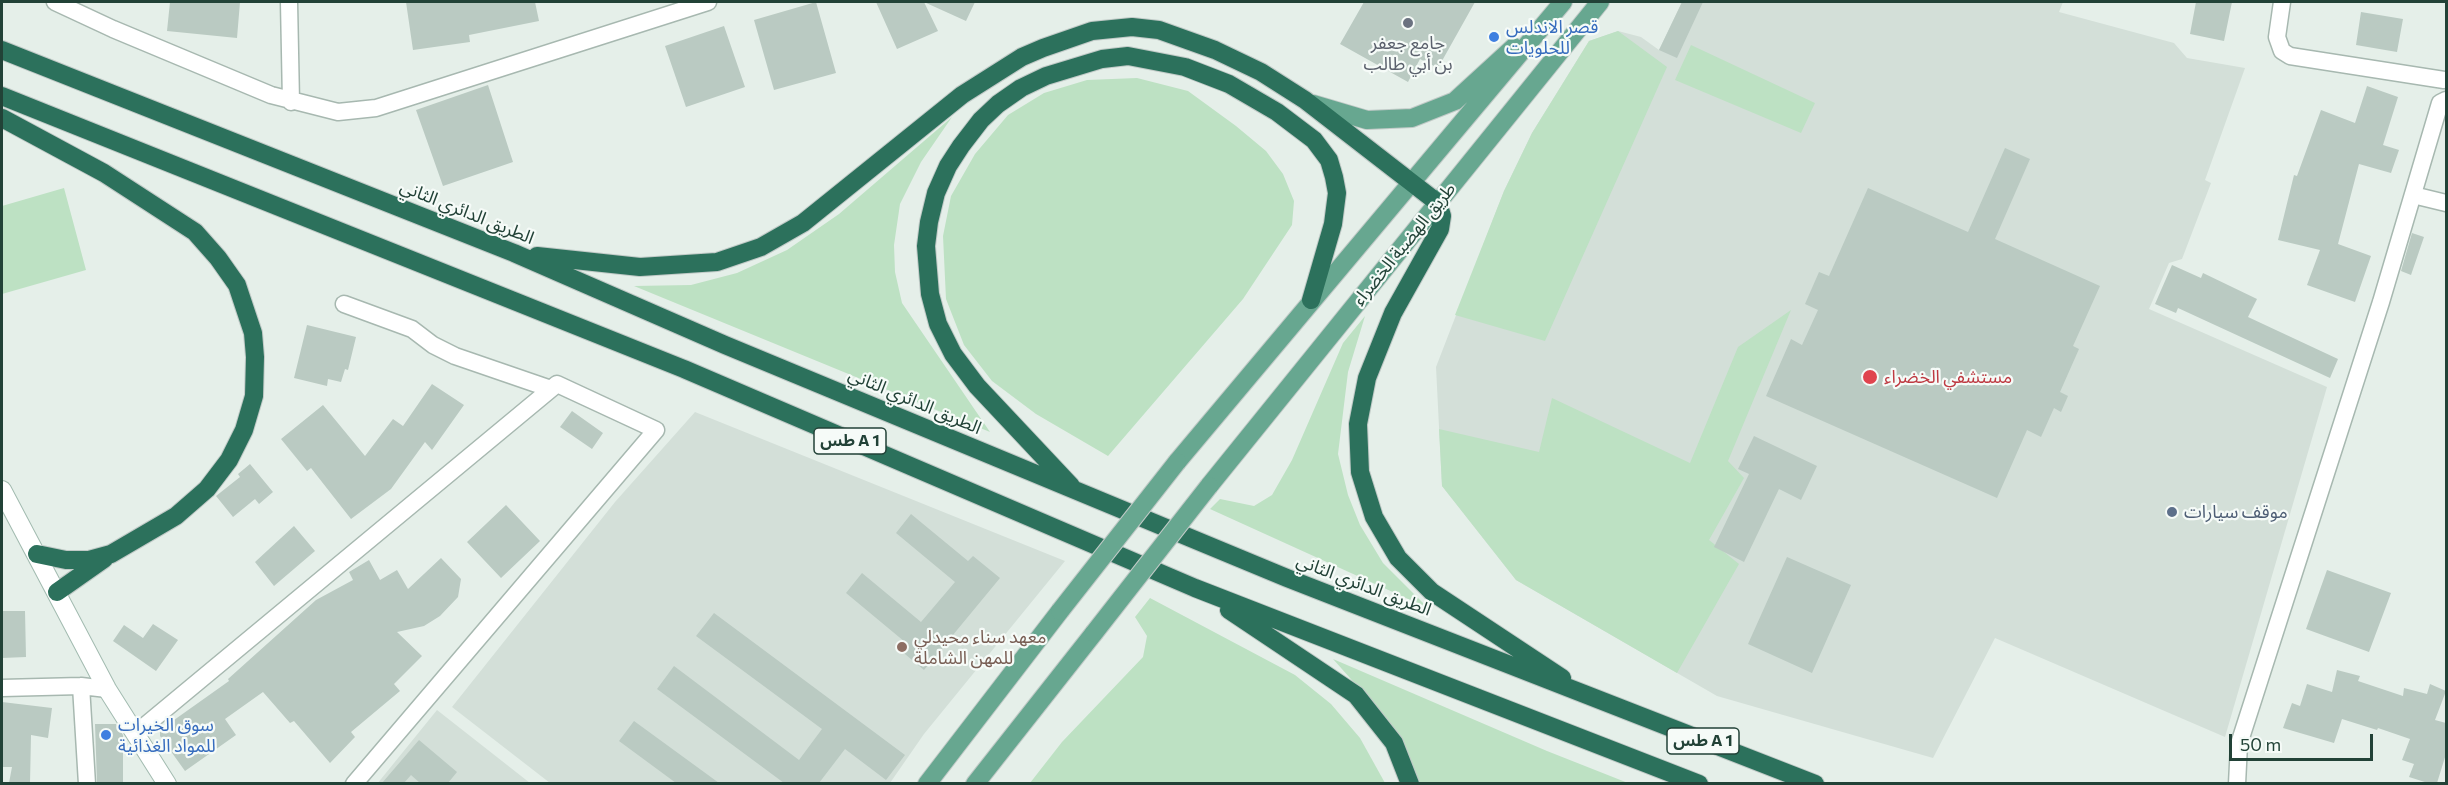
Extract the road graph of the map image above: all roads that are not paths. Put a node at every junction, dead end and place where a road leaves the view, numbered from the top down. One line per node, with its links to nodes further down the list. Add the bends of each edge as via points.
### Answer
1 (55, 2): 11 (street)
2 (289, 2): 11 (street)
3 (708, 2): 11 (street, via 376,108 338,112)
4 (1600, 2): 16 (main road, طريق الهضبة الخضراء)
5 (2282, 2): 8 (street, via 2277,37 2282,51 2290,56)
6 (1562, 4): 10 (main road, via 1464,94 1422,114 1397,120 1367,120); 14 (main road, طريق الهضبة الخضراء)
7 (2, 50): 18 (highway, الطريق الدائري الثاني)
8 (2445, 74): 12 (street)
9 (2, 96): 26 (highway, طس A 1, via 684,369)
10 (1305, 100): 14 (highway); 18 (highway, via 1261,72 1180,37 1147,29 1100,30 1022,57 962,95 803,224 761,246 717,262 640,267)
11 (291, 102)
12 (2443, 102): 15 (street)
13 (2, 118): 25 (highway, via 104,173 195,232 237,285 253,333 254,396 244,430 229,460 207,489 176,516)
14 (1410, 183): 16 (highway); 19 (main road, طريق الهضبة الخضراء)
15 (2413, 195): 17 (street); 41 (street, via 2239,744)
16 (1437, 203): 31 (highway, via 1442,216 1440,229 1393,313 1366,378 1358,424 1360,472 1370,506 1398,558 1432,592); 37 (main road, طريق الهضبة الخضراء, bridge)
17 (2446, 203)
18 (514, 252): 23 (highway, الطريق الدائري الثاني / طس A 1)
19 (1311, 300): 23 (highway, via 1333,224 1337,193 1329,160 1314,140 1277,112 1229,84 1185,66 1128,56 1102,59 1046,76 998,104 961,146 936,194 926,246 930,294 938,324 953,354); 36 (main road, طريق الهضبة الخضراء, bridge, via 1177,462)
20 (344, 304): 21 (street, via 412,329 455,356)
21 (551, 389): 32 (street); 35 (street, via 557,384 656,430)
22 (2, 490): 24 (main road)
23 (1077, 492): 31 (highway, الطريق الدائري الثاني / طس A 1)
24 (37, 554): 25 (highway, via 89,560); 27 (main road)
25 (111, 554): 27 (highway)
26 (1195, 588): 38 (highway, via 1356,695 1394,743); 39 (highway, طس A 1)
27 (57, 592): 30 (main road)
28 (81, 686): 29 (street); 30 (street); 33 (street)
29 (2, 688)
30 (107, 689): 32 (main road)
31 (1591, 697): 40 (highway, الطريق الدائري الثاني / طس A 1)
32 (135, 734): 34 (main road)
33 (87, 783)
34 (167, 783)
35 (354, 783)
36 (927, 783)
37 (975, 783)
38 (1410, 783)
39 (1700, 783)
40 (1815, 783)
41 (2237, 783)

